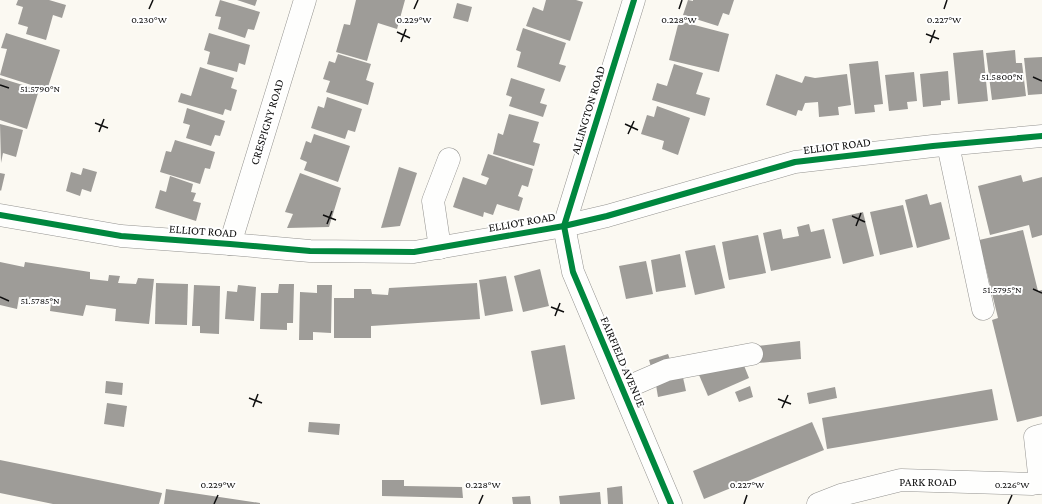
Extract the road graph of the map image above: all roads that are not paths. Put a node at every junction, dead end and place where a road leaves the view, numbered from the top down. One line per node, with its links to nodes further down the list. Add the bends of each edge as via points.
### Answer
1 (305, 0): 8 (street, CRESPIGNY ROAD)
2 (634, 0): 7 (street, ALLINGTON ROAD)
3 (1042, 136): 4 (street, ELLIOT ROAD)
4 (948, 145): 7 (street, ELLIOT ROAD, via 795,162 608,216); 10 (street)
5 (449, 159): 9 (street, via 433,201)
6 (0, 215): 8 (street, ELLIOT ROAD, via 121,236)
7 (564, 226): 9 (street, ELLIOT ROAD); 12 (street, FAIRFIELD AVENUE, via 574,272)
8 (230, 244): 9 (street, ELLIOT ROAD, via 310,251 414,252)
9 (440, 248)
10 (983, 309)
11 (752, 354): 12 (street, via 667,370)
12 (623, 389): 15 (street, FAIRFIELD AVENUE)
13 (1042, 435): 14 (street, via 1035,437)
14 (1041, 483): 16 (street, PARK ROAD, via 901,480 841,495)
15 (671, 504)
16 (818, 504)

